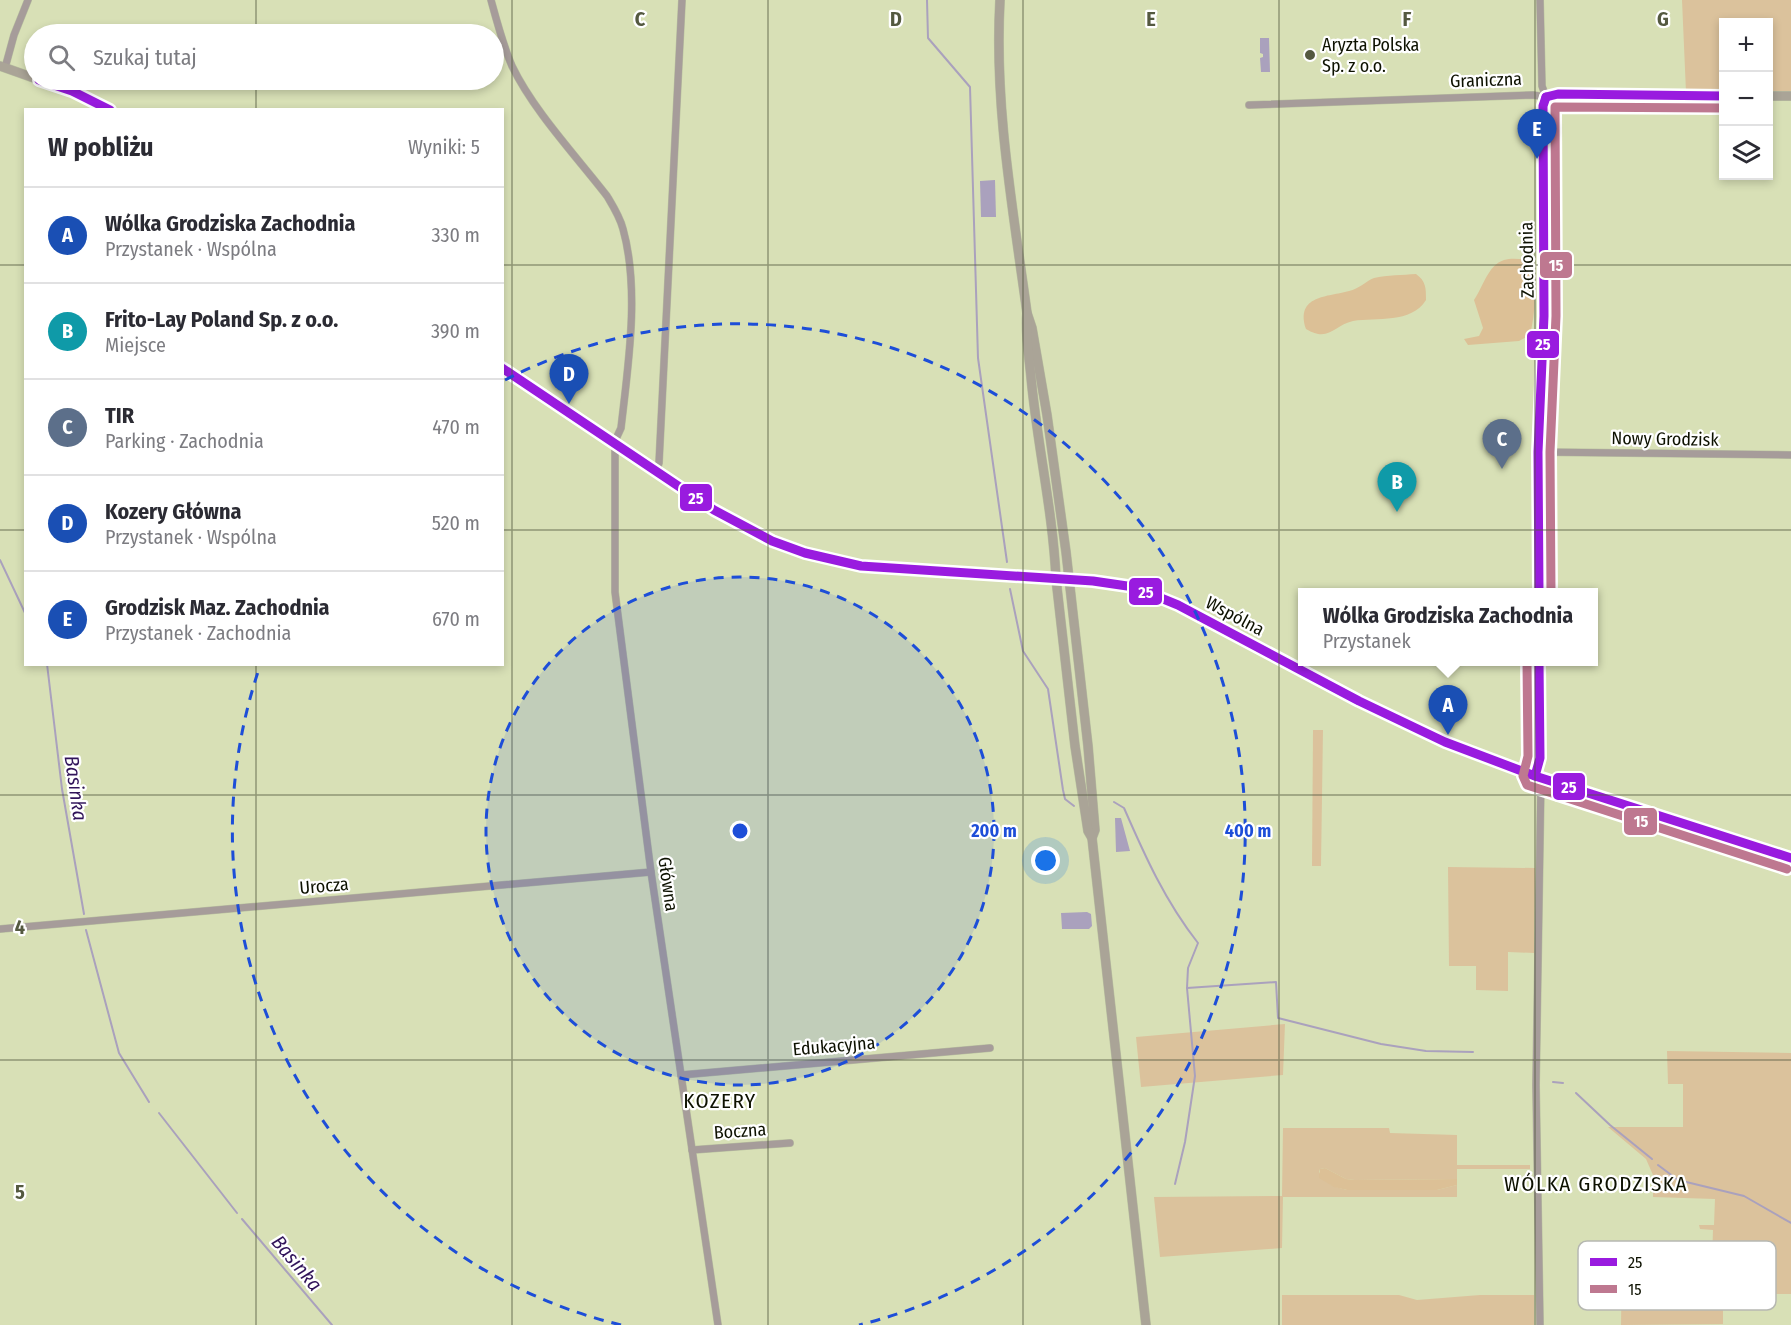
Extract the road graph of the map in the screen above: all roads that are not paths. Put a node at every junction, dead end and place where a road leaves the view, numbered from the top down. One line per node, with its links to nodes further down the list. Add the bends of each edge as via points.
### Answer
1 (28, 0): 8 (street)
2 (491, 0): 6 (street, Główna)
3 (682, 0): 22 (street)
4 (1000, 0): 17 (street, via 1001,114)
5 (1540, 0): 14 (street, Zachodnia, via 1542,86)
6 (498, 24)
7 (504, 43): 19 (street, Główna, via 532,99 607,196 624,229 631,277 630,320 621,428)
8 (2, 67): 9 (street)
9 (24, 75)
10 (66, 90): 16 (street)
11 (1719, 96): 14 (street, Graniczna)
12 (1773, 96): 13 (street)
13 (1791, 96)
14 (1546, 97): 15 (street, Graniczna, via 1533,94); 20 (street, Zachodnia)
15 (1249, 105)
16 (108, 108)
17 (1027, 313): 23 (street, via 1034,410); 24 (street, via 1047,415)
18 (504, 369): 19 (street, Wspólna)
19 (615, 444): 22 (street, Wspólna); 30 (street, Główna, via 615,592)
20 (1538, 452): 21 (street, Nowy Grodzisk); 25 (street, Zachodnia)
21 (1791, 455)
22 (656, 472): 23 (street, Wspólna, via 714,510 772,541 832,560 889,569)
23 (1056, 579): 24 (street, Wspólna); 28 (street, via 1075,746)
24 (1069, 579): 27 (street, Wspólna, via 1121,584 1149,593 1445,742); 28 (street, via 1088,746 1095,830)
25 (1539, 588)
26 (1539, 666): 27 (street)
27 (1538, 777): 29 (street, Wspólna); 38 (street, via 1536,1081)
28 (1092, 838): 37 (street)
29 (1791, 858)
30 (651, 872): 31 (street, Urocza); 33 (street, Główna)
31 (0, 929)
32 (990, 1048): 33 (street, Edukacyjna)
33 (681, 1075): 35 (street, Główna)
34 (790, 1143): 35 (street, Boczna)
35 (692, 1150): 36 (street, Główna)
36 (718, 1325)
37 (1146, 1325)
38 (1540, 1325)

